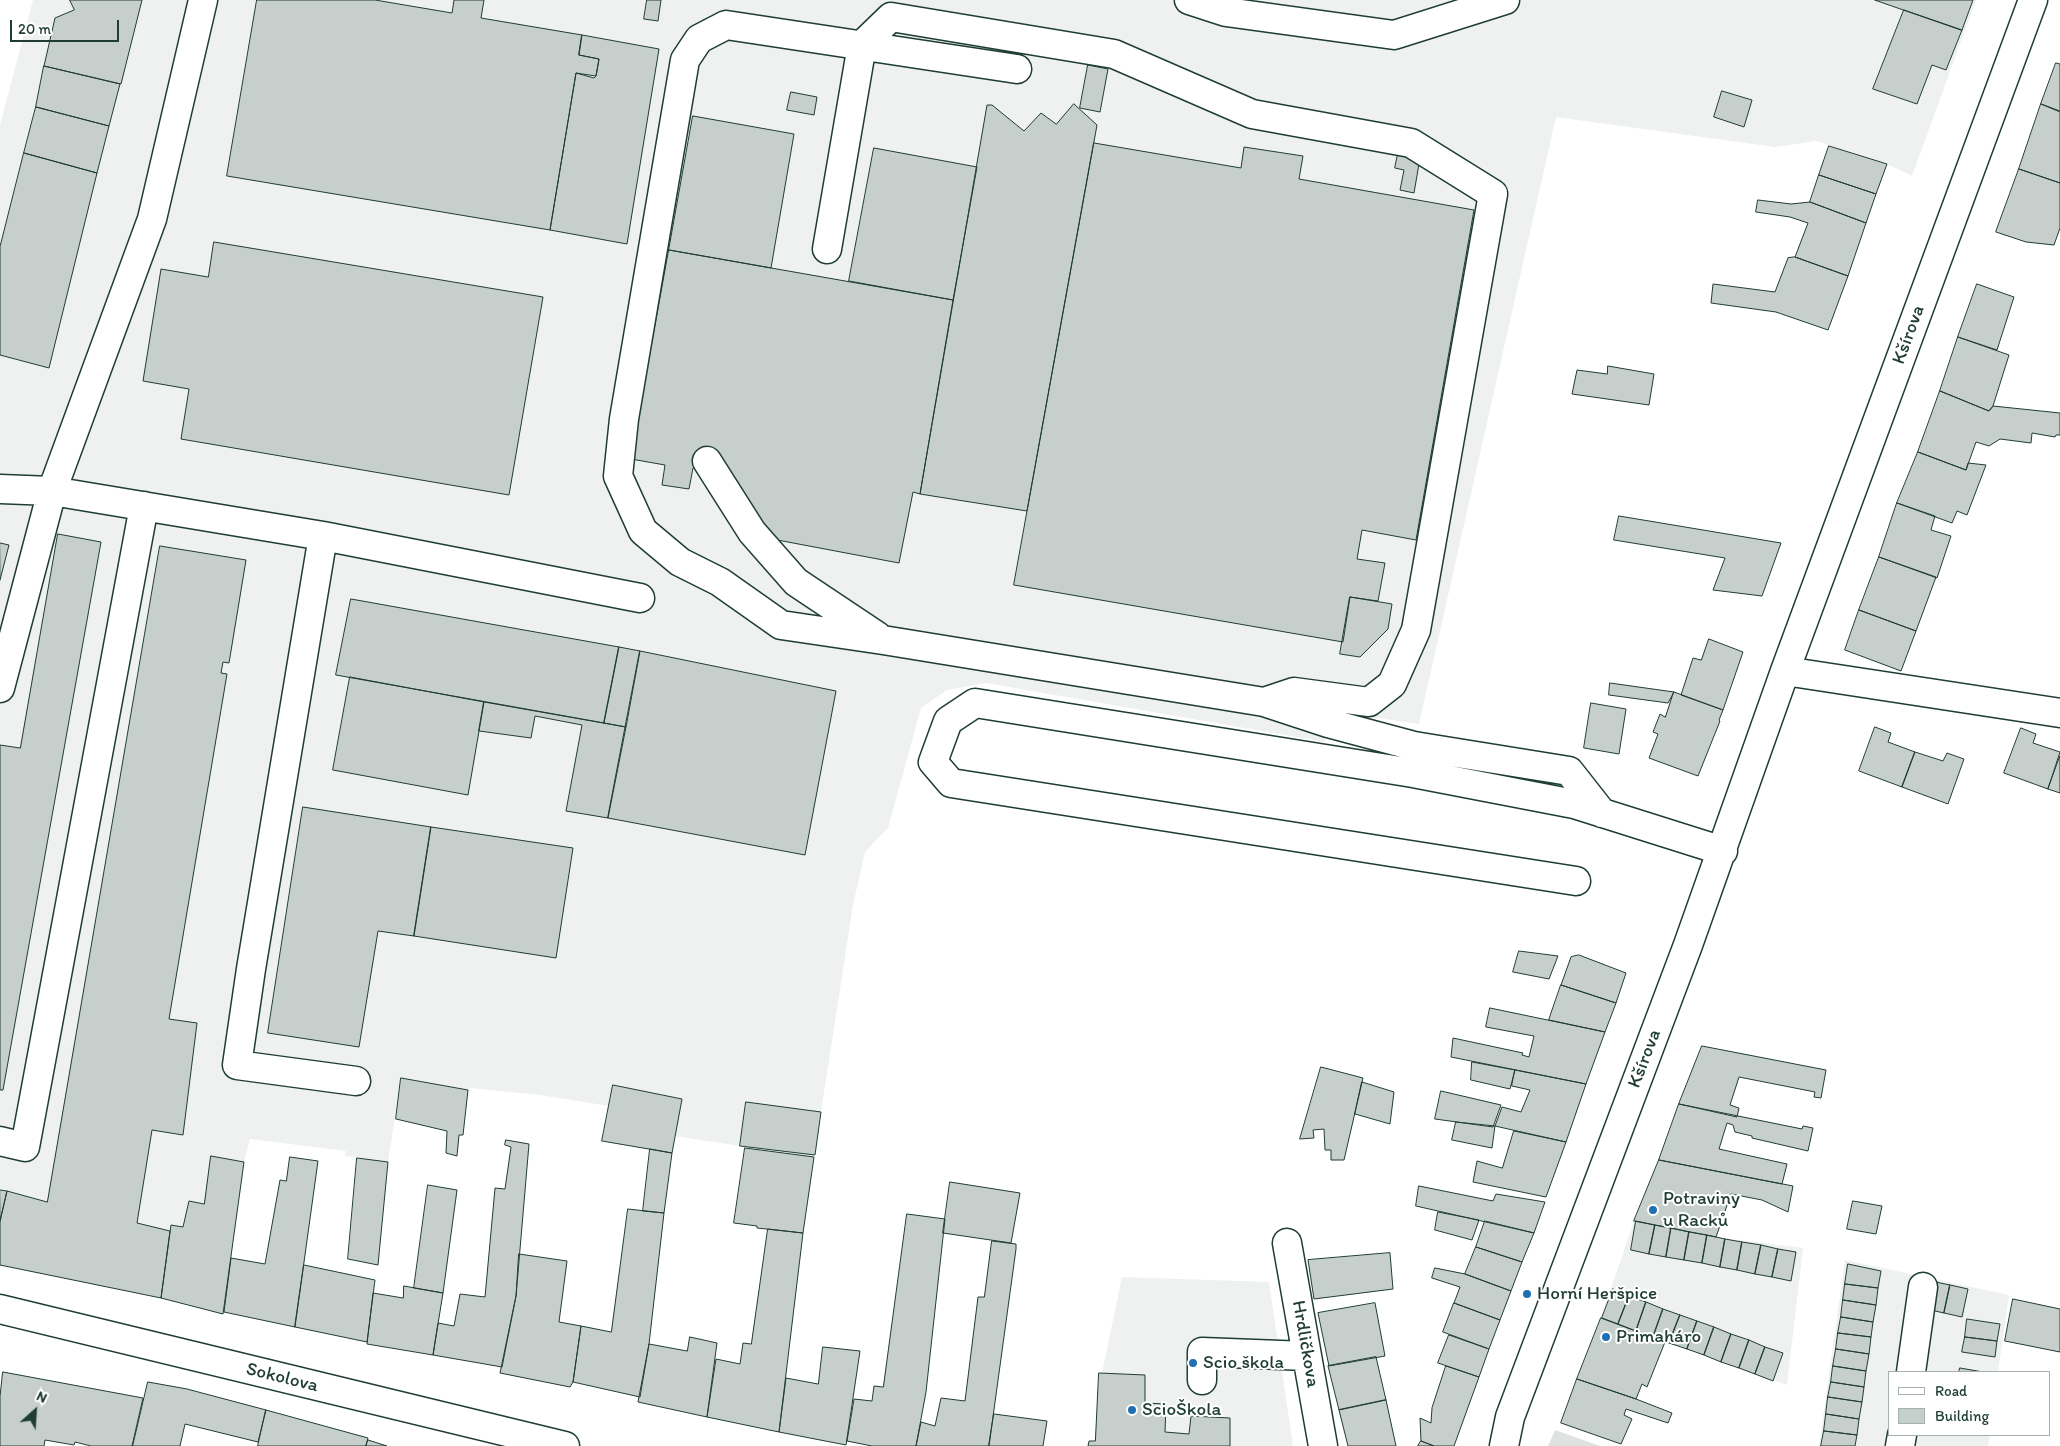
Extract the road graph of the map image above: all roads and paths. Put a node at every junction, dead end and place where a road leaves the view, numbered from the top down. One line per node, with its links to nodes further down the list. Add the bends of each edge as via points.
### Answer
1 (203, 0): 10 (street, via 152,219)
2 (1189, 0): 3 (street, via 1226,12 1394,35)
3 (1505, 0)
4 (2034, 0): 15 (street, Kšírova)
5 (862, 45): 6 (street); 7 (street); 14 (street, via 726,25 699,39 685,60 624,419 618,476 643,531 680,562 720,582 781,625); 17 (street, via 891,17 1114,54 1252,114 1412,143 1493,194 1416,630 1392,684 1368,702 1294,692)
6 (1017, 69)
7 (827, 249)
8 (707, 461): 14 (street, via 752,532 796,582)
9 (0, 489): 10 (street)
10 (52, 491): 11 (street); 16 (street)
11 (144, 506): 12 (street); 23 (street, via 25,1147)
12 (322, 536): 13 (street); 22 (street, via 237,1065)
13 (640, 598)
14 (883, 640): 17 (street)
15 (1785, 671): 18 (street); 20 (street, Kšírova)
16 (0, 688)
17 (1264, 702): 19 (street, via 1328,724 1414,746 1569,771)
18 (2060, 713)
19 (1602, 813): 20 (street); 21 (street, via 1574,804 1413,773 975,703 948,721 933,762 951,784)
20 (1723, 851): 32 (street, Kšírova, via 1510,1417)
21 (1576, 881)
22 (356, 1082)
23 (0, 1141)
24 (1287, 1243): 27 (street, Hrdličkova)
25 (1922, 1287): 28 (street)
26 (0, 1309): 30 (street, Sokolova)
27 (1307, 1356): 29 (street, via 1202,1352); 31 (street, Hrdličkova)
28 (1911, 1371)
29 (1202, 1380)
30 (565, 1446)
31 (1323, 1446)
32 (1504, 1446)

